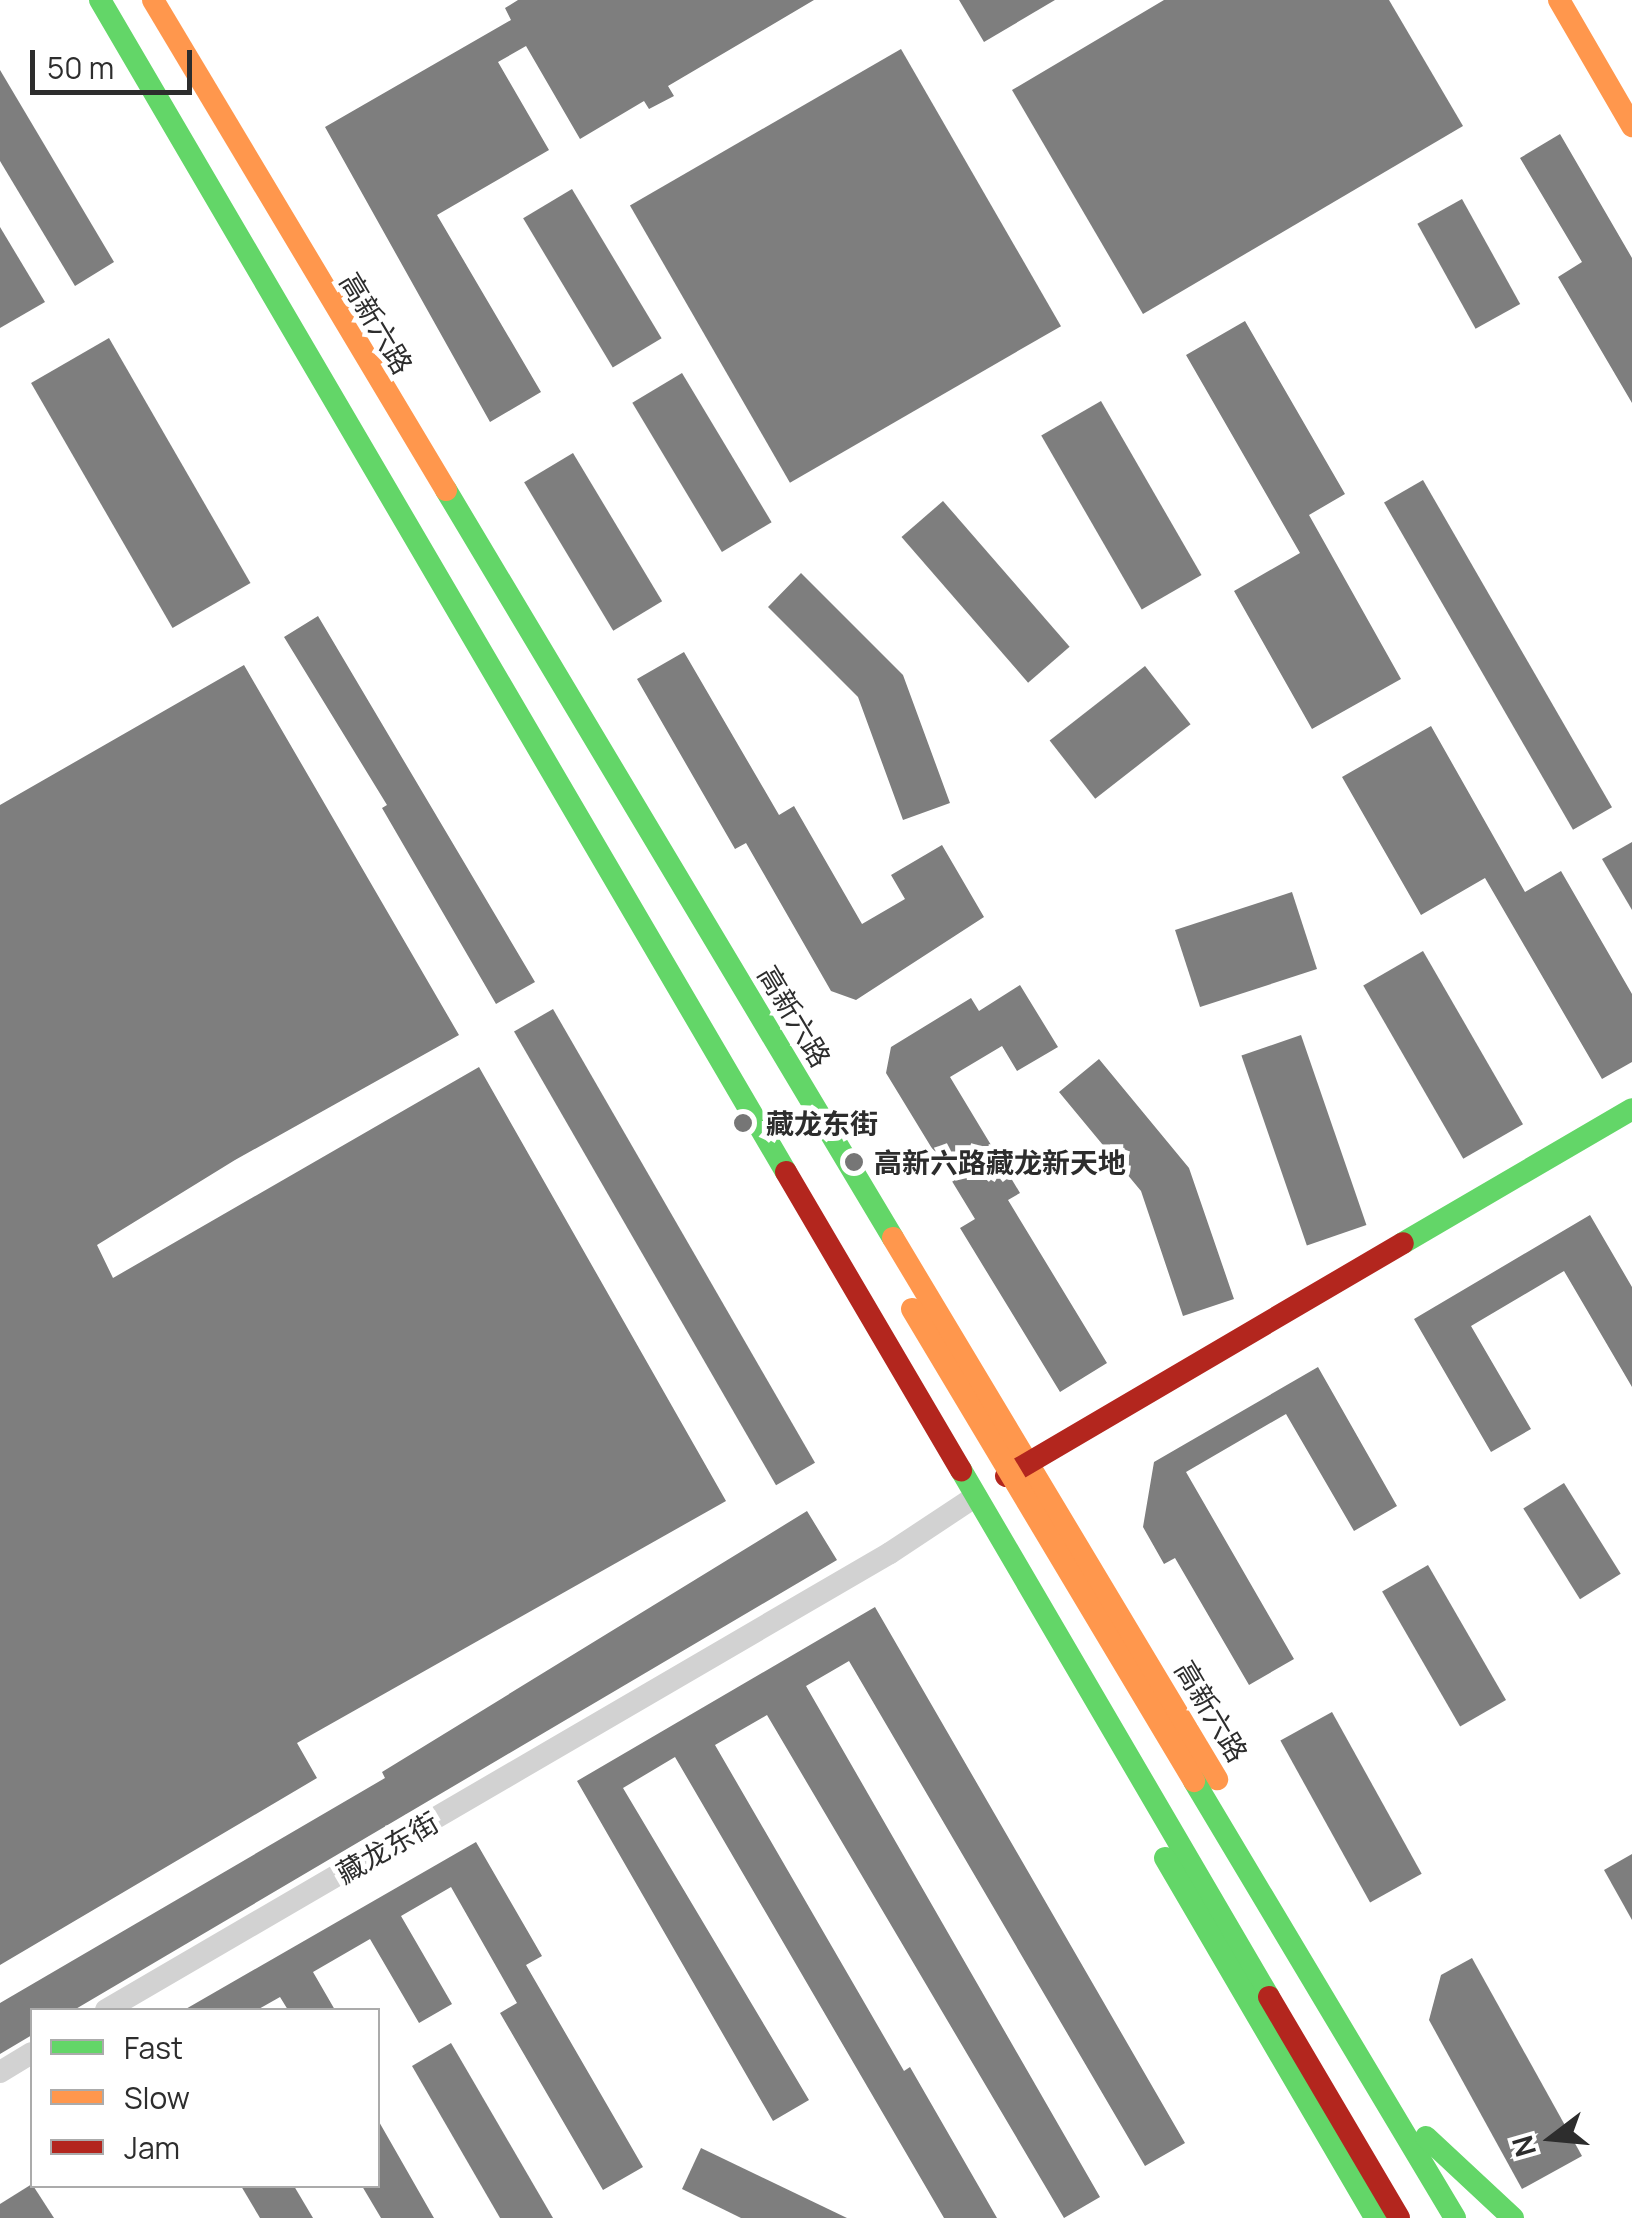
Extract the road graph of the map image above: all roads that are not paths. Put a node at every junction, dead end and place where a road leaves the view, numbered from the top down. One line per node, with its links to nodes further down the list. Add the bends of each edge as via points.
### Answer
1 (100, 0): 8 (main road)
2 (152, 0): 7 (main road, 高新六路)
3 (1559, 0): 4 (main road)
4 (1632, 126)
5 (1632, 1109): 7 (main road)
6 (912, 1309): 11 (main road, bridge)
7 (1029, 1462): 8 (main road); 17 (main road, 高新六路)
8 (976, 1496): 10 (street, 藏龙东街, via 890,1553); 15 (main road)
9 (1165, 1858): 14 (main road)
10 (109, 2008)
11 (1342, 2030): 16 (main road, bridge); 18 (main road, bridge, via 1460,2175)
12 (30, 2054): 13 (street)
13 (0, 2072)
14 (1376, 2218)
15 (1400, 2218)
16 (1454, 2218)
17 (1478, 2218)
18 (1513, 2218)

